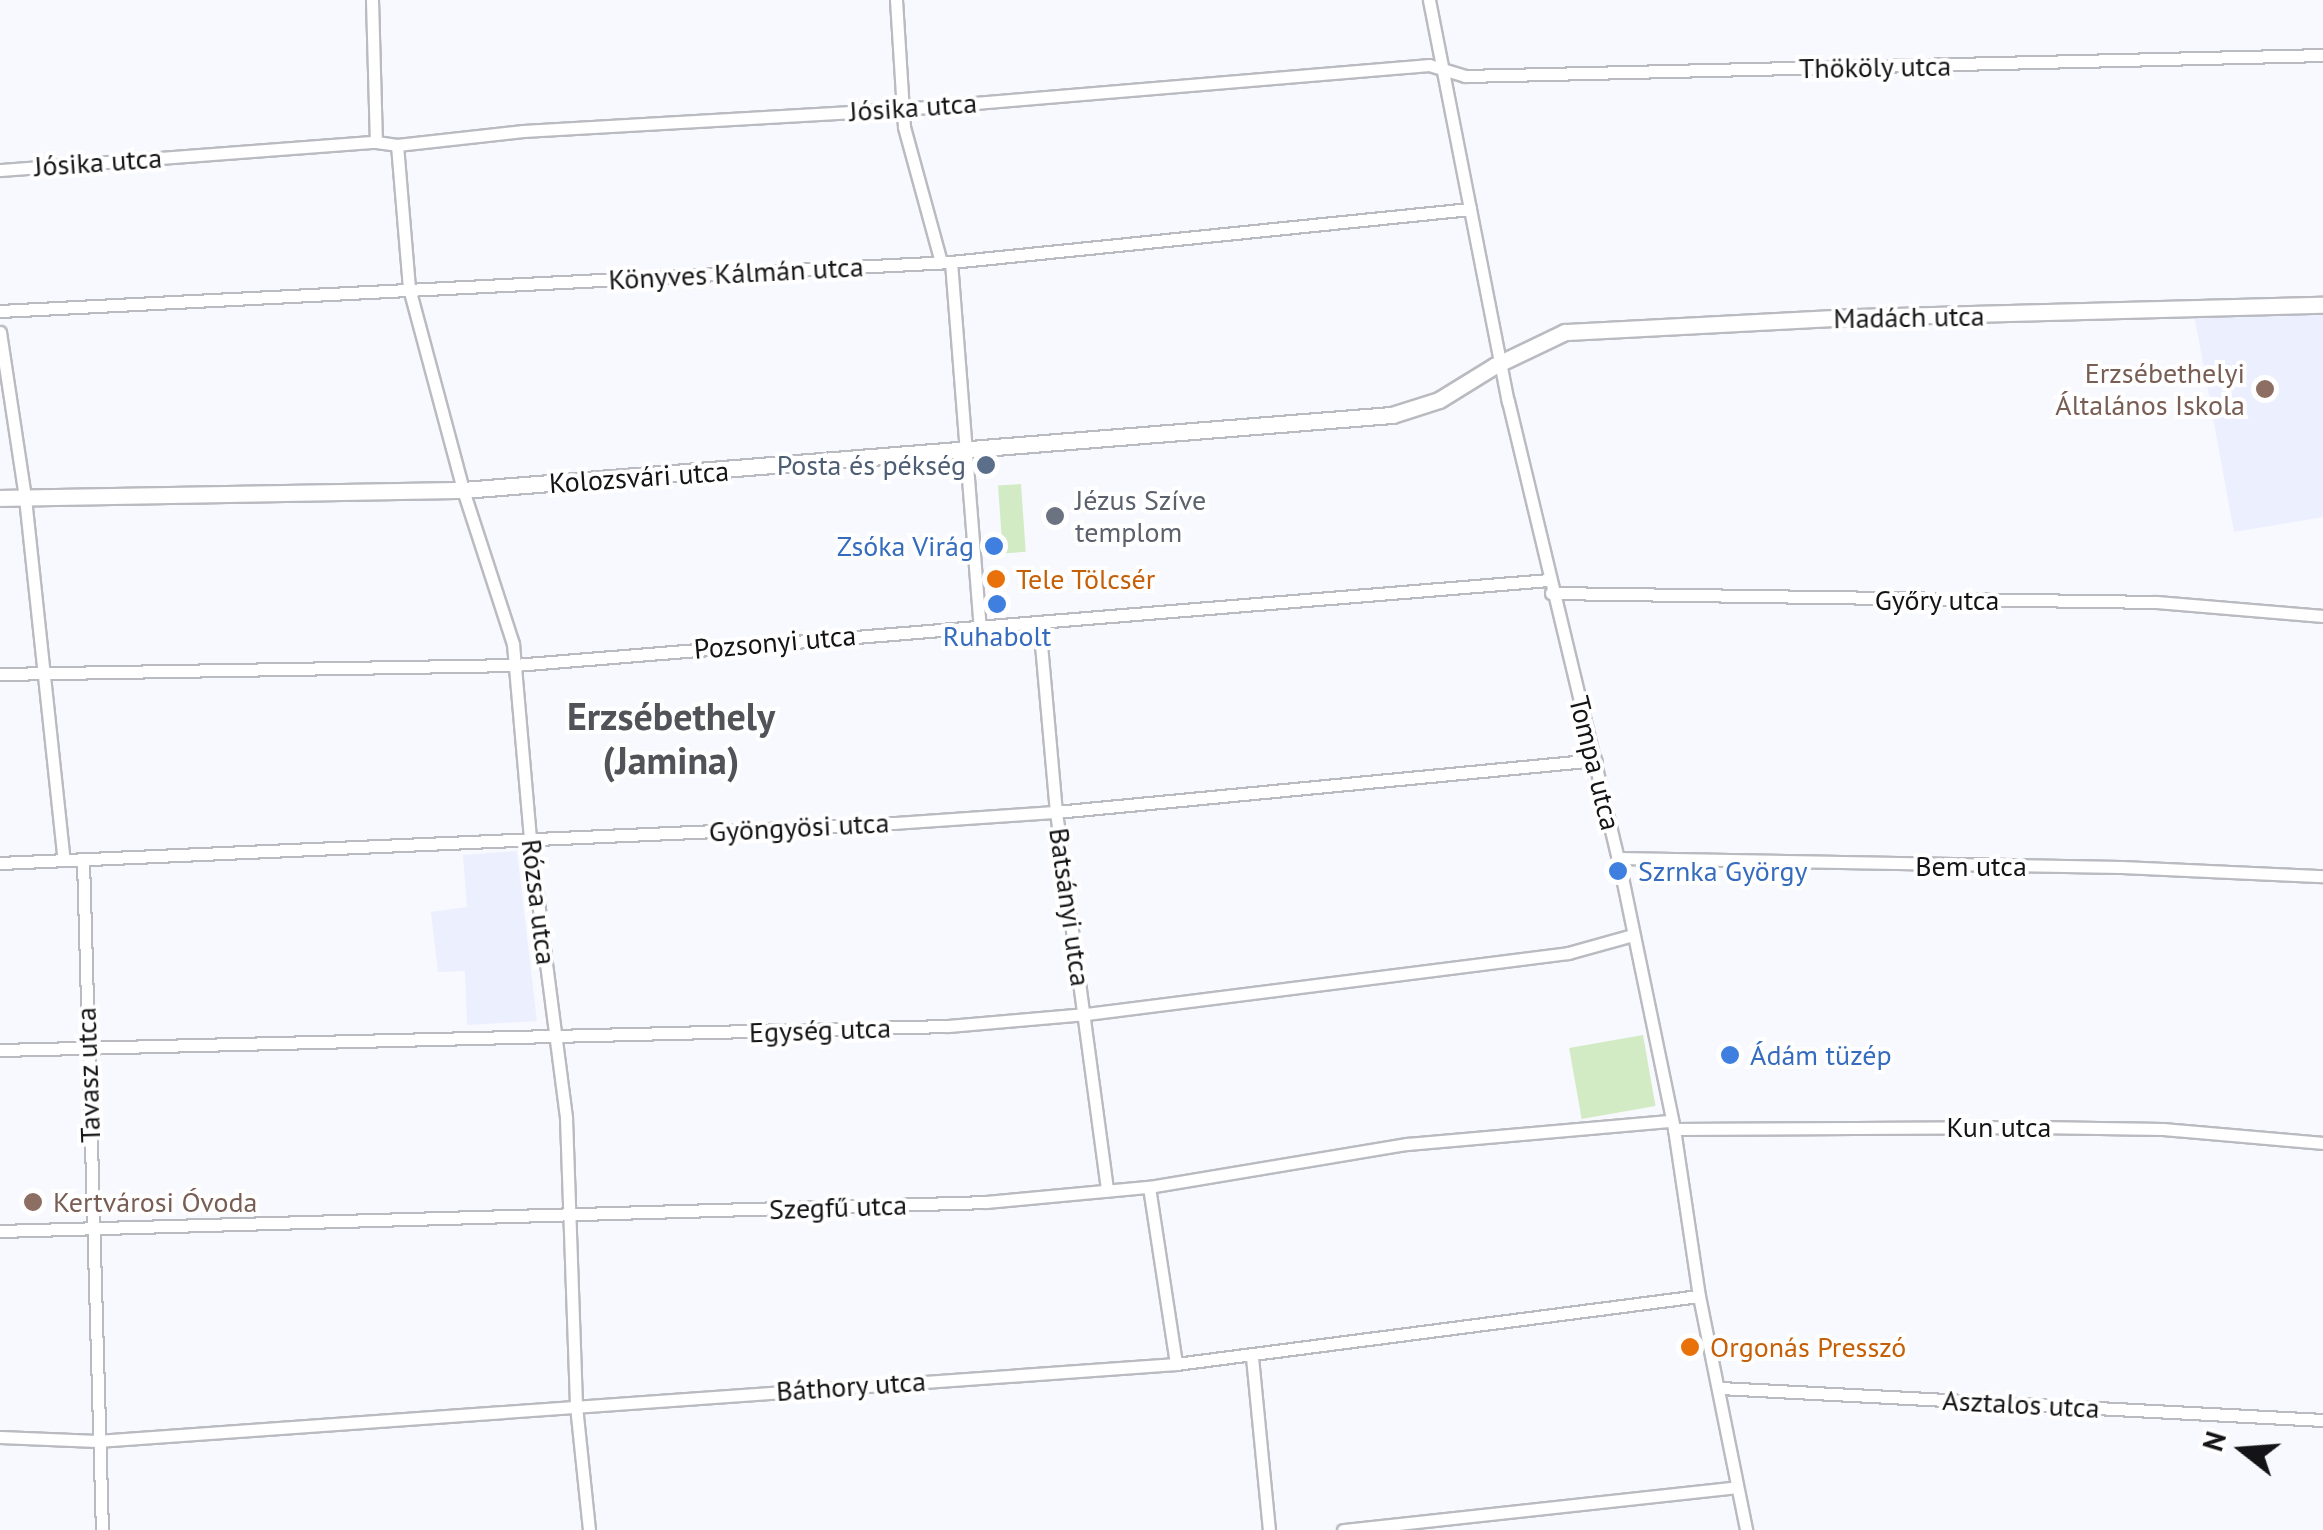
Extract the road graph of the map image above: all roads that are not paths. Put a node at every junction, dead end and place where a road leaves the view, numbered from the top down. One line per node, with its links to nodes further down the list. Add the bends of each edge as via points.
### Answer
1 (372, 0): 8 (street)
2 (896, 0): 7 (street)
3 (1429, 0): 6 (street, Tompa utca)
4 (2323, 55): 6 (street, Thököly utca, via 1465,76)
5 (1429, 65): 6 (street, Thököly utca); 7 (street, Jósika utca)
6 (1443, 71): 11 (street, Tompa utca)
7 (904, 108): 9 (street, Jósika utca); 12 (street)
8 (376, 142): 9 (street, Jósika utca); 10 (street, Jósika utca)
9 (397, 145): 13 (street, Rózsa utca)
10 (0, 170)
11 (1470, 209): 12 (street, Könyves Kálmán utca); 17 (street, Tompa utca)
12 (946, 262): 13 (street, Könyves Kálmán utca); 18 (street)
13 (409, 288): 15 (street, Könyves Kálmán utca); 19 (street, Rózsa utca)
14 (2323, 305): 17 (street, Madách utca, via 1564,332)
15 (0, 311)
16 (0, 332): 21 (street)
17 (1503, 361): 18 (street, Kolozsvári utca, via 1439,400 1392,415); 22 (street, Tompa utca)
18 (966, 452): 19 (street, Kolozsvári utca); 25 (street)
19 (462, 490): 21 (street, Kolozsvári utca); 26 (street, Rózsa utca)
20 (0, 498): 21 (street, Kolozsvári utca)
21 (26, 498): 27 (street)
22 (1550, 587): 23 (street, Győry utca, via 2156,602); 24 (street, Pozsonyi utca); 29 (street, Tompa utca)
23 (2323, 616)
24 (1039, 622): 25 (street, Pozsonyi utca); 30 (street, Batsányi utca)
25 (980, 628): 26 (street, Pozsonyi utca)
26 (516, 665): 27 (street, Pozsonyi utca); 31 (street, Rózsa utca)
27 (43, 672): 28 (street, Pozsonyi utca); 33 (street)
28 (0, 674)
29 (1596, 760): 30 (street, Gyöngyösi utca); 32 (street, Tompa utca)
30 (1056, 812): 31 (street, Gyöngyösi utca); 38 (street, Batsányi utca)
31 (530, 840): 34 (street, Gyöngyösi utca); 39 (street, Rózsa utca)
32 (1618, 858): 36 (street, Bem utca); 37 (street, Tompa utca)
33 (64, 860): 34 (street, Gyöngyösi utca); 35 (street, Gyöngyösi utca)
34 (83, 860): 40 (street, Tavasz utca)
35 (0, 863)
36 (2323, 876)
37 (1633, 935): 38 (street, Egység utca, via 1568,953); 42 (street, Tompa utca)
38 (1086, 1014): 39 (street, Egység utca, via 948,1026); 45 (street, Batsányi utca)
39 (557, 1037): 40 (street, Egység utca); 46 (street, Rózsa utca)
40 (87, 1048): 41 (street, Egység utca); 47 (street, Tavasz utca)
41 (0, 1050)
42 (1673, 1125): 43 (street, Kun utca, via 2054,1127); 44 (street, Szegfű utca, via 1408,1144); 49 (street, Tompa utca)
43 (2323, 1142)
44 (1148, 1187): 45 (street, Szegfű utca); 51 (street)
45 (1107, 1191): 46 (street, Szegfű utca, via 986,1202)
46 (569, 1213): 47 (street, Szegfű utca); 53 (street, Rózsa utca)
47 (93, 1229): 48 (street, Szegfű utca); 56 (street, Tavasz utca)
48 (0, 1231)
49 (1699, 1296): 50 (street, Báthory utca); 52 (street, Tompa utca)
50 (1252, 1356): 51 (street, Báthory utca); 60 (street)
51 (1176, 1364): 53 (street, Báthory utca)
52 (1720, 1388): 54 (street, Asztalos utca); 57 (street, Tompa utca)
53 (576, 1406): 56 (street, Báthory utca); 59 (street, Rózsa utca)
54 (2323, 1420)
55 (0, 1437): 56 (street, Báthory utca)
56 (97, 1441): 58 (street, Tavasz utca)
57 (1737, 1488): 61 (street); 62 (street, Tompa utca)
58 (102, 1530)
59 (588, 1530)
60 (1269, 1530)
61 (1343, 1530)
62 (1746, 1530)

